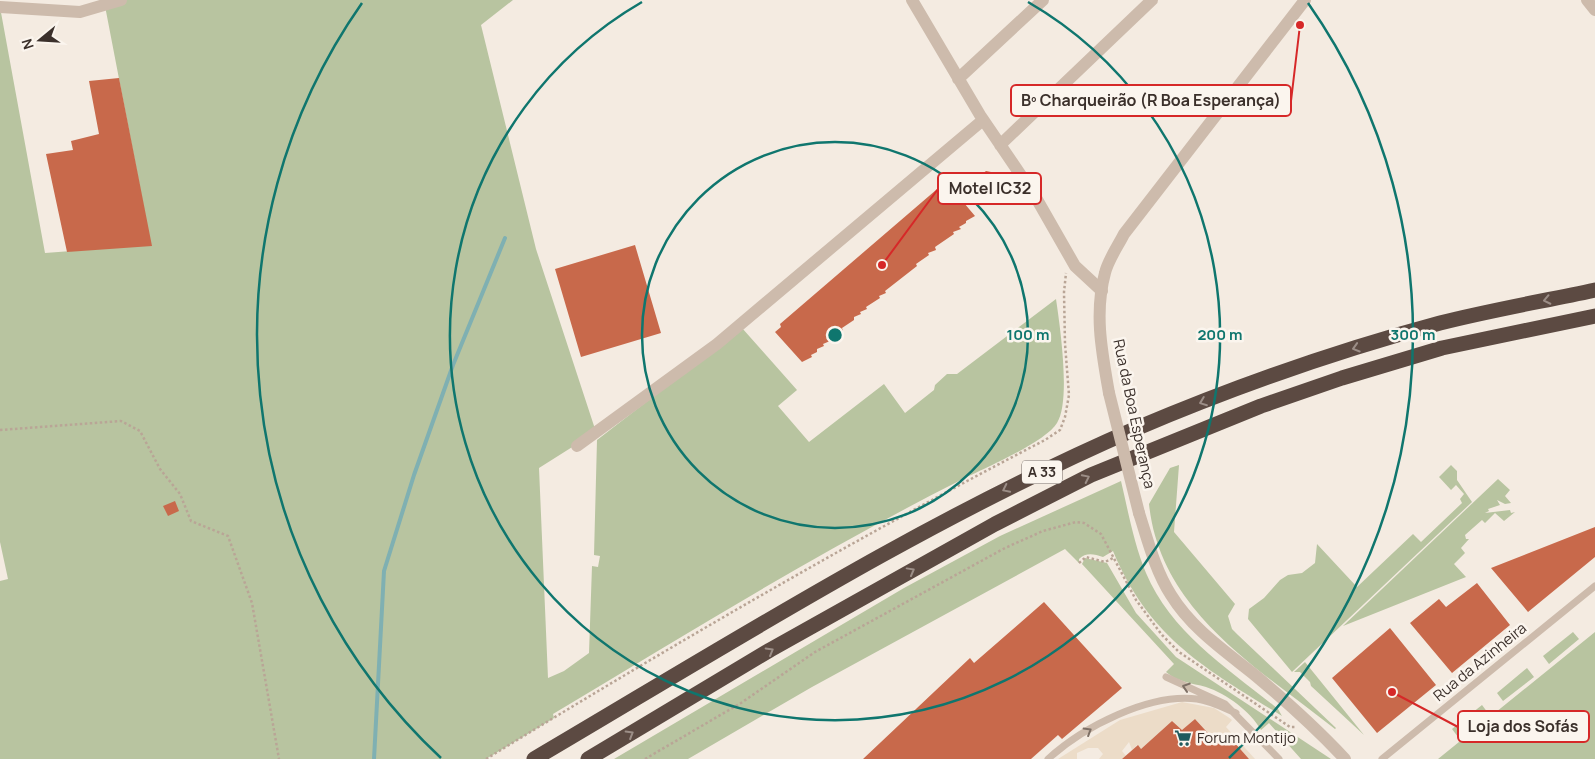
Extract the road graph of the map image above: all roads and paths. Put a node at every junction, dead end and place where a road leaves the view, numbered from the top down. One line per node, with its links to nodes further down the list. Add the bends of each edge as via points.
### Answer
1 (121, 0): 7 (street, via 80,12)
2 (912, 0): 9 (street)
3 (1042, 0): 9 (street)
4 (1152, 0): 11 (street)
5 (1305, 0): 14 (street, Rua da Boa Esperança, via 1124,234 1105,272)
6 (1587, 0): 8 (street)
7 (0, 7)
8 (1595, 10)
9 (958, 79): 10 (street)
10 (983, 120): 11 (street); 17 (street, via 717,344)
11 (1000, 145): 12 (street, via 1035,196)
12 (1072, 260): 14 (street); 25 (path, via 1064,277 1069,395 1060,430 910,510)
13 (1595, 290): 26 (highway, A 33, one-way to 26, via 1443,322 1392,337 1262,379 1136,429 1030,477 920,534)
14 (1102, 291): 23 (street, Rua da Boa Esperança, bridge, via 1100,341 1109,393 1154,562 1180,608 1220,649)
15 (1595, 316): 27 (highway, A 33, one-way to 15, via 796,636 995,524 1091,475 1261,406 1342,378 1442,348)
16 (0, 430): 24 (path, via 121,421 140,431 160,469 180,494 191,521 228,536 252,603)
17 (577, 446)
18 (1113, 558): 19 (path, via 1105,562 1086,557); 23 (path, via 1149,619 1179,652 1290,727); 28 (path, via 1101,534 1084,523 1066,524 1044,531 1005,548 815,652 741,703)
19 (1079, 563)
20 (1595, 586): 32 (lane, Rua da Azinheira)
21 (1166, 678): 22 (lane, one-way to 21, via 1215,698)
22 (1236, 714): 29 (lane, one-way to 22, via 1114,716 1148,704 1170,699 1199,699); 30 (lane)
23 (1315, 727): 31 (street, Rua da Boa Esperança)
24 (279, 759)
25 (486, 759)
26 (534, 759)
27 (588, 759)
28 (645, 759)
29 (1048, 759)
30 (1279, 759)
31 (1345, 759)
32 (1382, 759)

